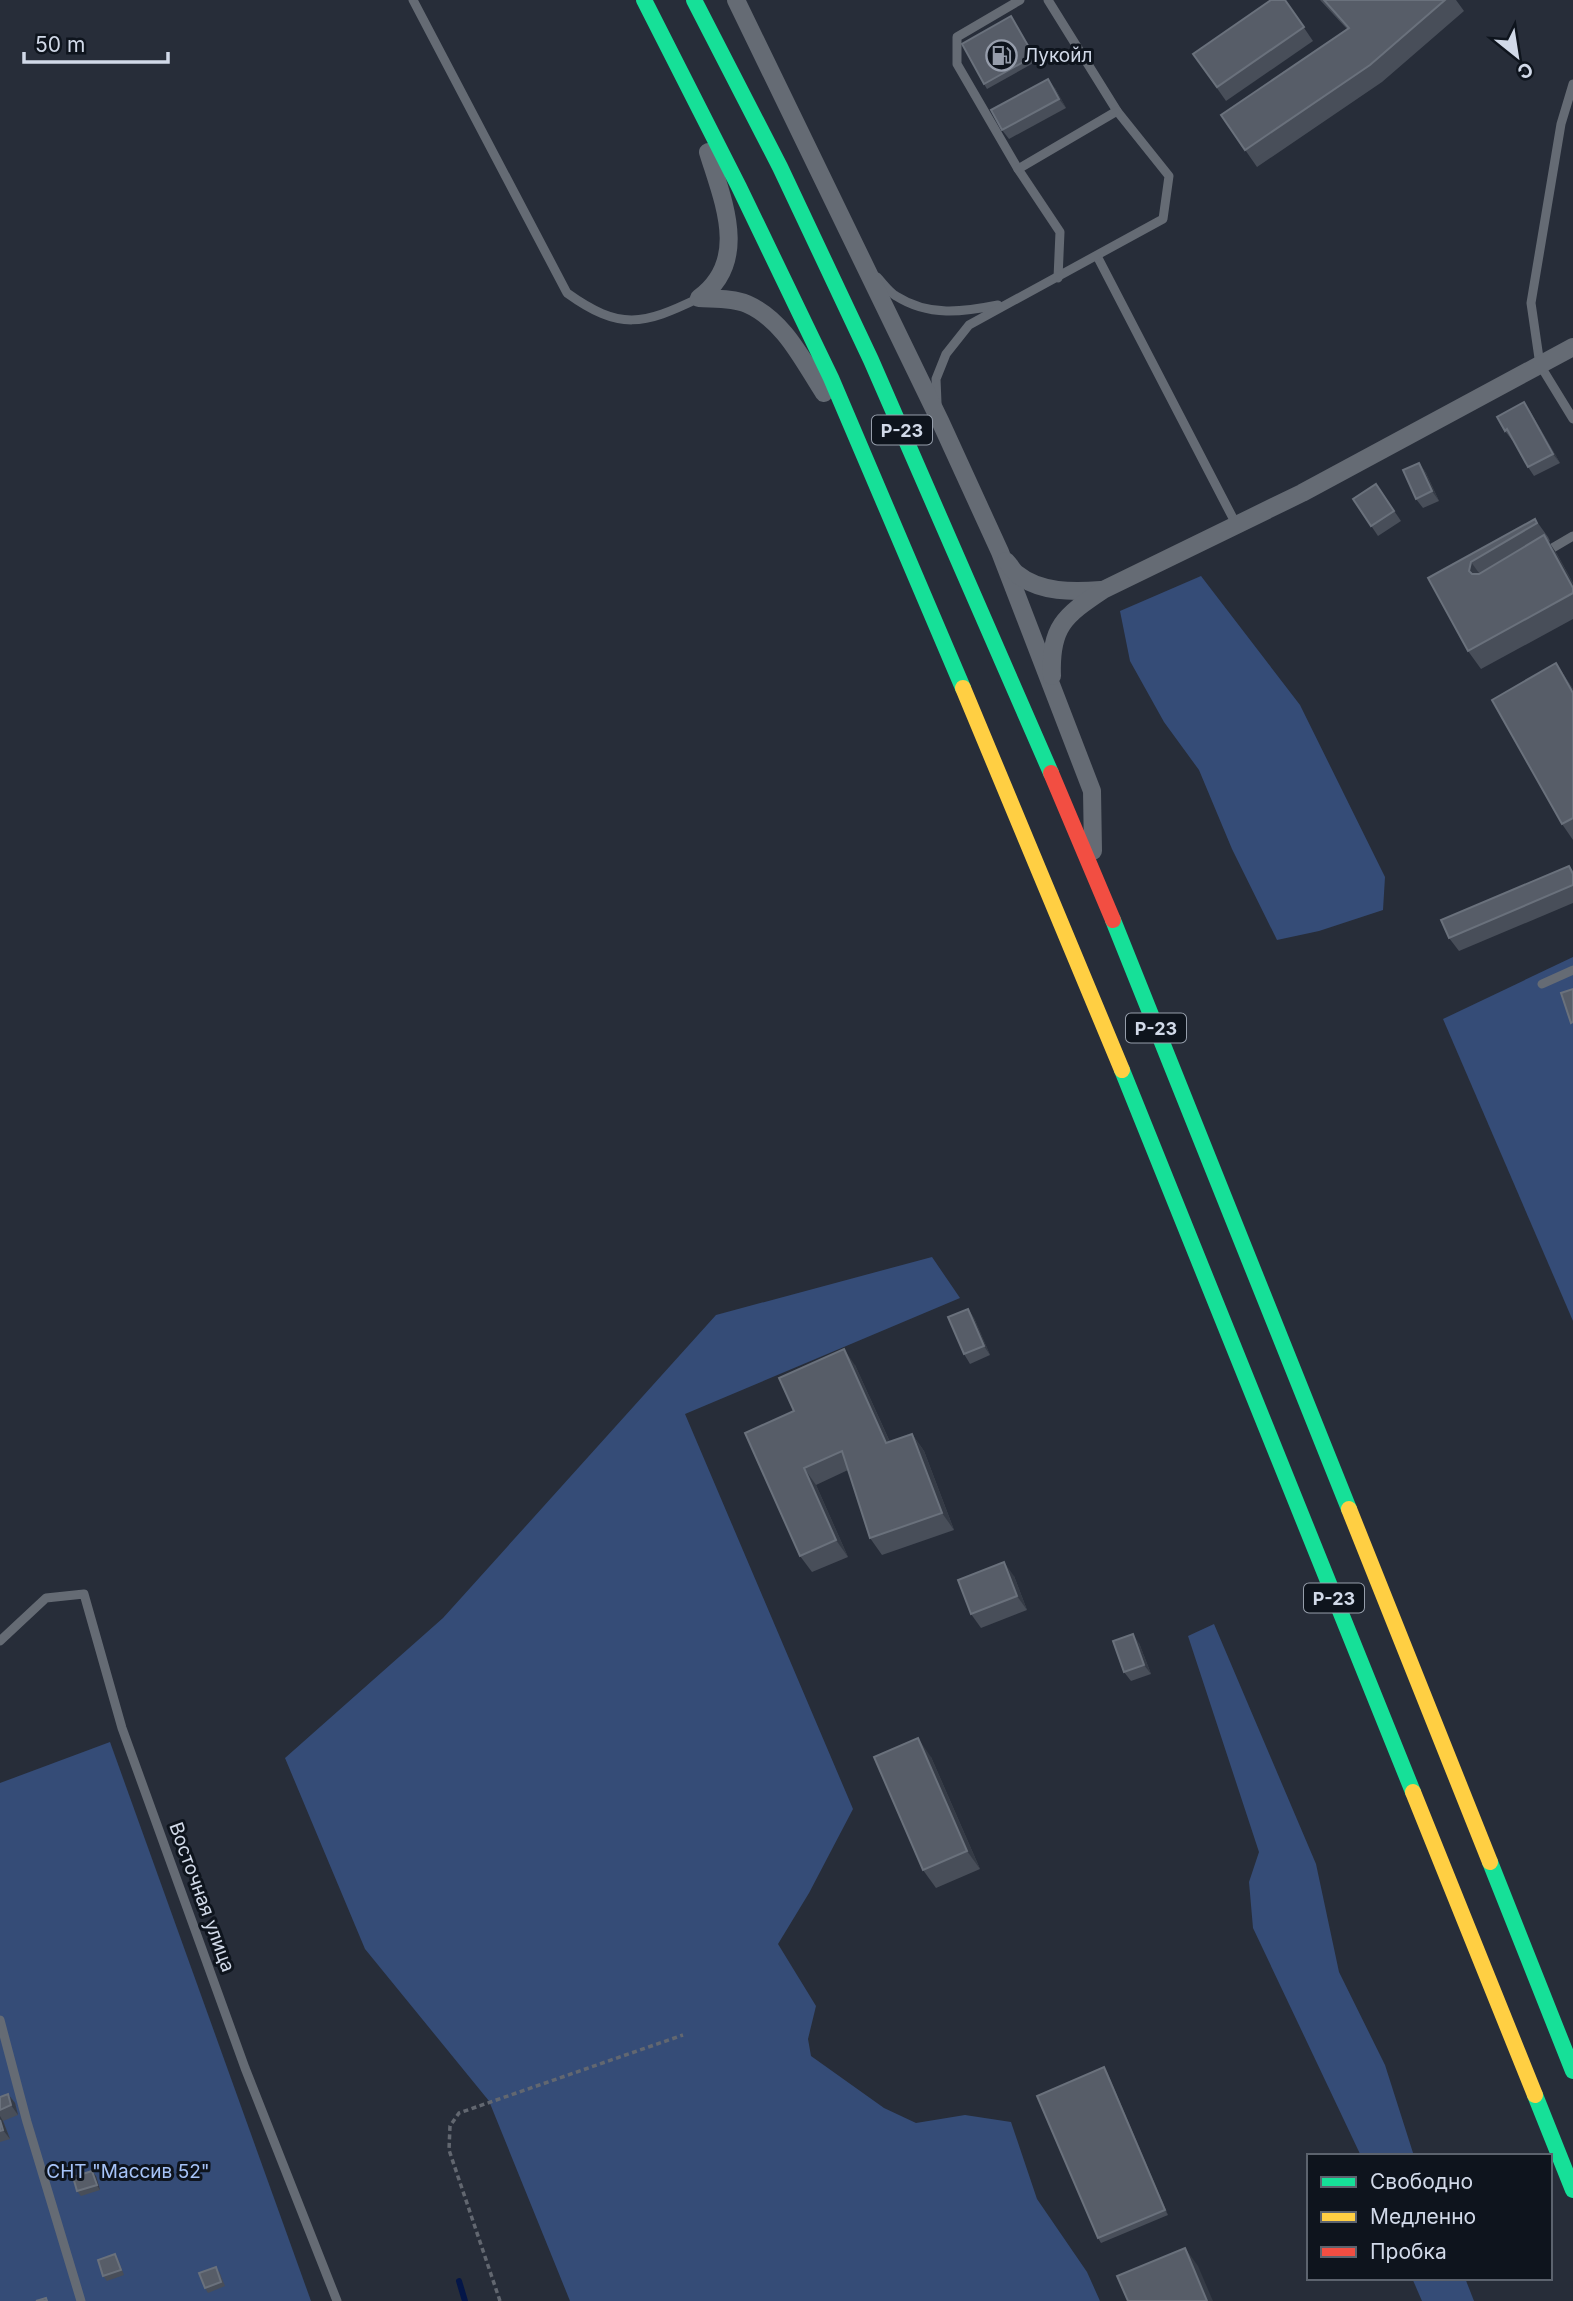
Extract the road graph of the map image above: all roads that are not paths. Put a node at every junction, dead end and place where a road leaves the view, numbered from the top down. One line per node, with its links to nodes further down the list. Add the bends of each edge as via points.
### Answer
1 (413, 0): 14 (lane, via 568,293 593,311 623,320 664,315)
2 (644, 0): 8 (highway, Р-23)
3 (694, 0): 27 (highway, Р-23, via 872,360)
4 (736, 0): 12 (street)
5 (1020, 0): 10 (lane, via 957,37 957,64)
6 (1048, 0): 9 (lane)
7 (1573, 84): 17 (lane, via 1561,124 1531,303)
8 (689, 88): 14 (street, via 726,211 730,245 717,281); 20 (highway, Р-23, via 831,377)
9 (1117, 111): 10 (lane); 11 (lane, via 1169,176 1163,219)
10 (1018, 169): 13 (lane, via 1060,232)
11 (1097, 256): 13 (lane); 21 (lane)
12 (866, 267): 15 (lane, via 895,296 944,312); 19 (street)
13 (1058, 278): 15 (lane)
14 (699, 298): 20 (street, via 745,303 785,333)
15 (1007, 303): 19 (lane, via 969,325 946,354 936,379)
16 (1573, 347): 17 (street)
17 (1540, 365): 18 (lane); 21 (street)
18 (1573, 419)
19 (942, 424): 23 (street)
20 (864, 455): 33 (highway, Р-23, via 1137,1108)
21 (1236, 524): 25 (street)
22 (1573, 536): 24 (lane)
23 (1000, 552): 25 (street, via 1017,575 1042,586 1073,592); 26 (street)
24 (1531, 561)
25 (1103, 590): 26 (street, via 1065,620 1054,639)
26 (1053, 688): 27 (street, via 1092,791)
27 (1093, 869): 32 (highway, Р-23)
28 (1573, 970): 29 (lane)
29 (1542, 984)
30 (0, 1641): 35 (lane, Восточная улица, via 46,1598 84,1594 122,1728 245,2068)
31 (0, 2020): 34 (lane)
32 (1573, 2071)
33 (1573, 2190)
34 (81, 2301)
35 (337, 2301)

